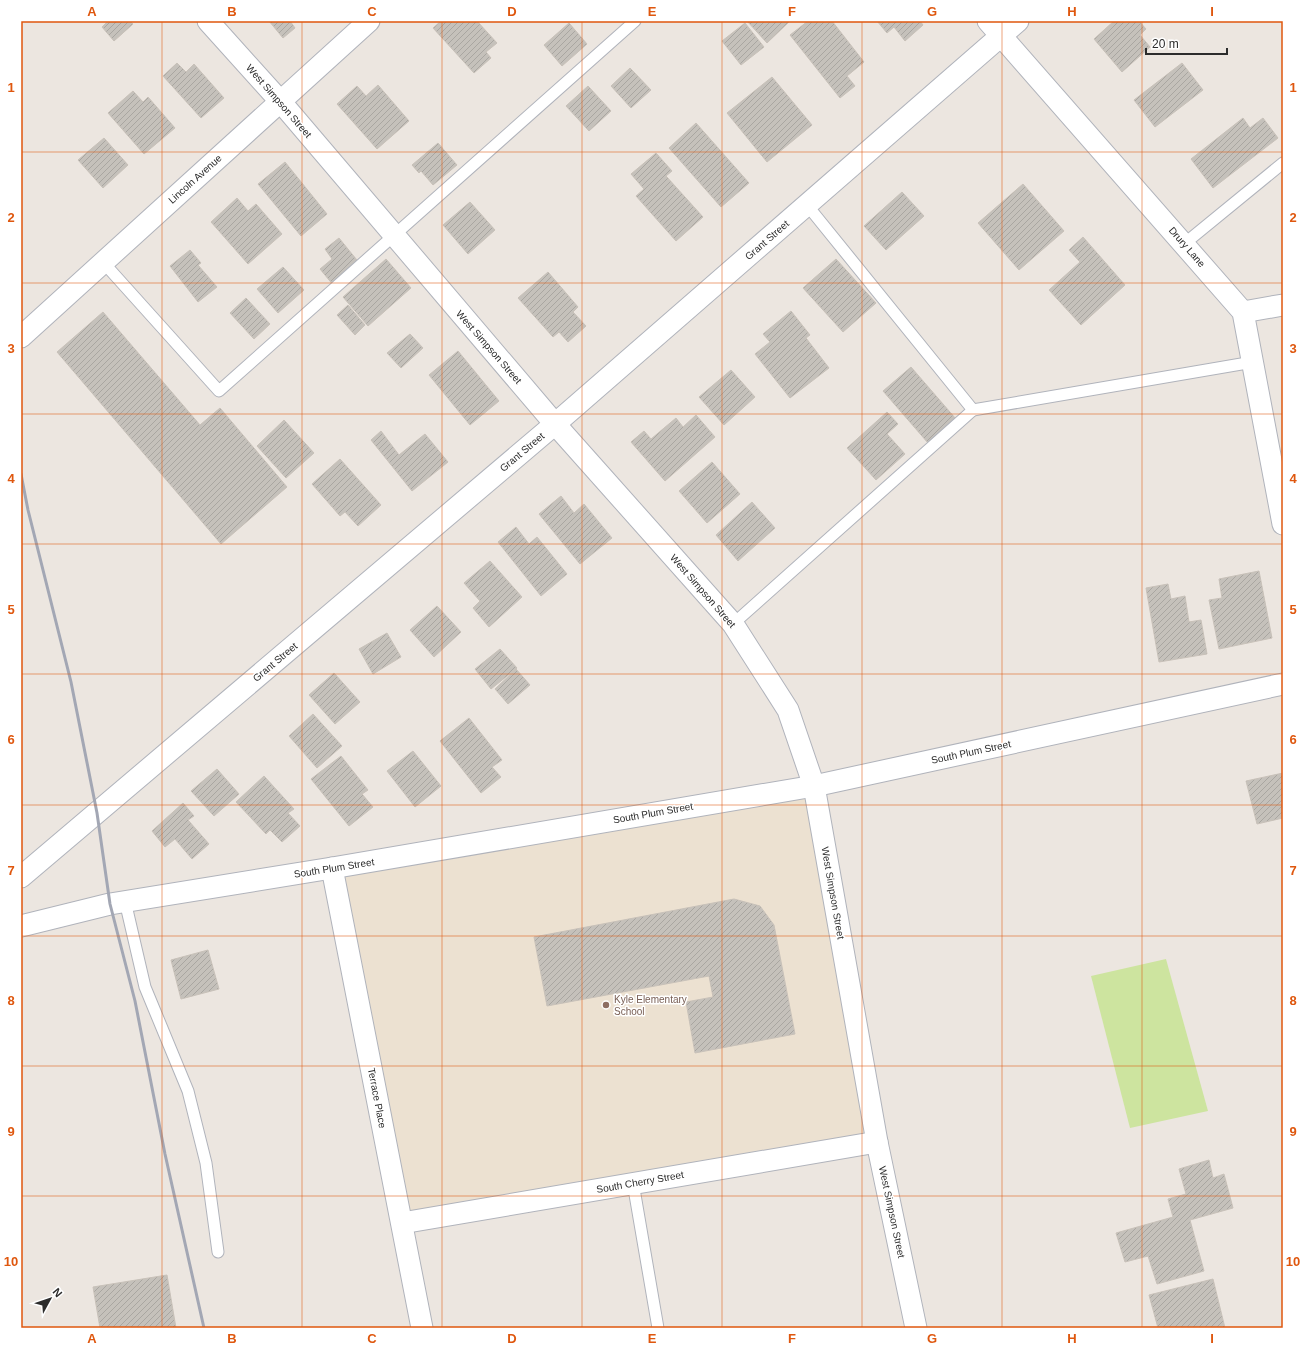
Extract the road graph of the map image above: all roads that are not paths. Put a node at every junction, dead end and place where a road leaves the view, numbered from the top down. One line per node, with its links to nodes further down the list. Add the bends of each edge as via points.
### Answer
1 (208, 21): 6 (street, West Simpson Street)
2 (369, 21): 6 (street, Lincoln Avenue)
3 (634, 21): 9 (lane)
4 (1018, 21): 5 (street, Grant Street)
5 (994, 28): 8 (street, Grant Street); 10 (street, Drury Lane)
6 (280, 101): 9 (street, West Simpson Street); 11 (street, Lincoln Avenue)
7 (1283, 163): 10 (lane)
8 (807, 204): 16 (lane); 17 (street, Grant Street)
9 (393, 235): 11 (lane, via 219,391); 17 (street, West Simpson Street)
10 (1184, 244): 13 (street, Drury Lane)
11 (103, 262): 14 (street, Lincoln Avenue)
12 (1283, 305): 13 (street)
13 (1243, 312): 15 (street, Drury Lane)
14 (21, 337)
15 (1253, 362): 16 (lane); 18 (street, Drury Lane)
16 (973, 410): 20 (lane)
17 (555, 424): 20 (street, West Simpson Street); 24 (street, Grant Street)
18 (1281, 501): 19 (street, Drury Lane)
19 (1283, 524)
20 (733, 624): 22 (street, West Simpson Street, via 788,710)
21 (1283, 684): 22 (street, South Plum Street)
22 (814, 786): 23 (street, South Plum Street); 27 (street, West Simpson Street)
23 (332, 868): 25 (street, South Plum Street); 29 (street, Terrace Place)
24 (21, 877)
25 (125, 902): 26 (street, South Plum Street); 30 (lane, via 145,987 188,1091 206,1163)
26 (21, 926)
27 (877, 1142): 28 (street, South Cherry Street); 33 (street, West Simpson Street)
28 (633, 1183): 29 (street, South Cherry Street); 32 (lane)
29 (402, 1223): 31 (street, Terrace Place)
30 (218, 1252)
31 (422, 1328)
32 (658, 1328)
33 (916, 1328)

